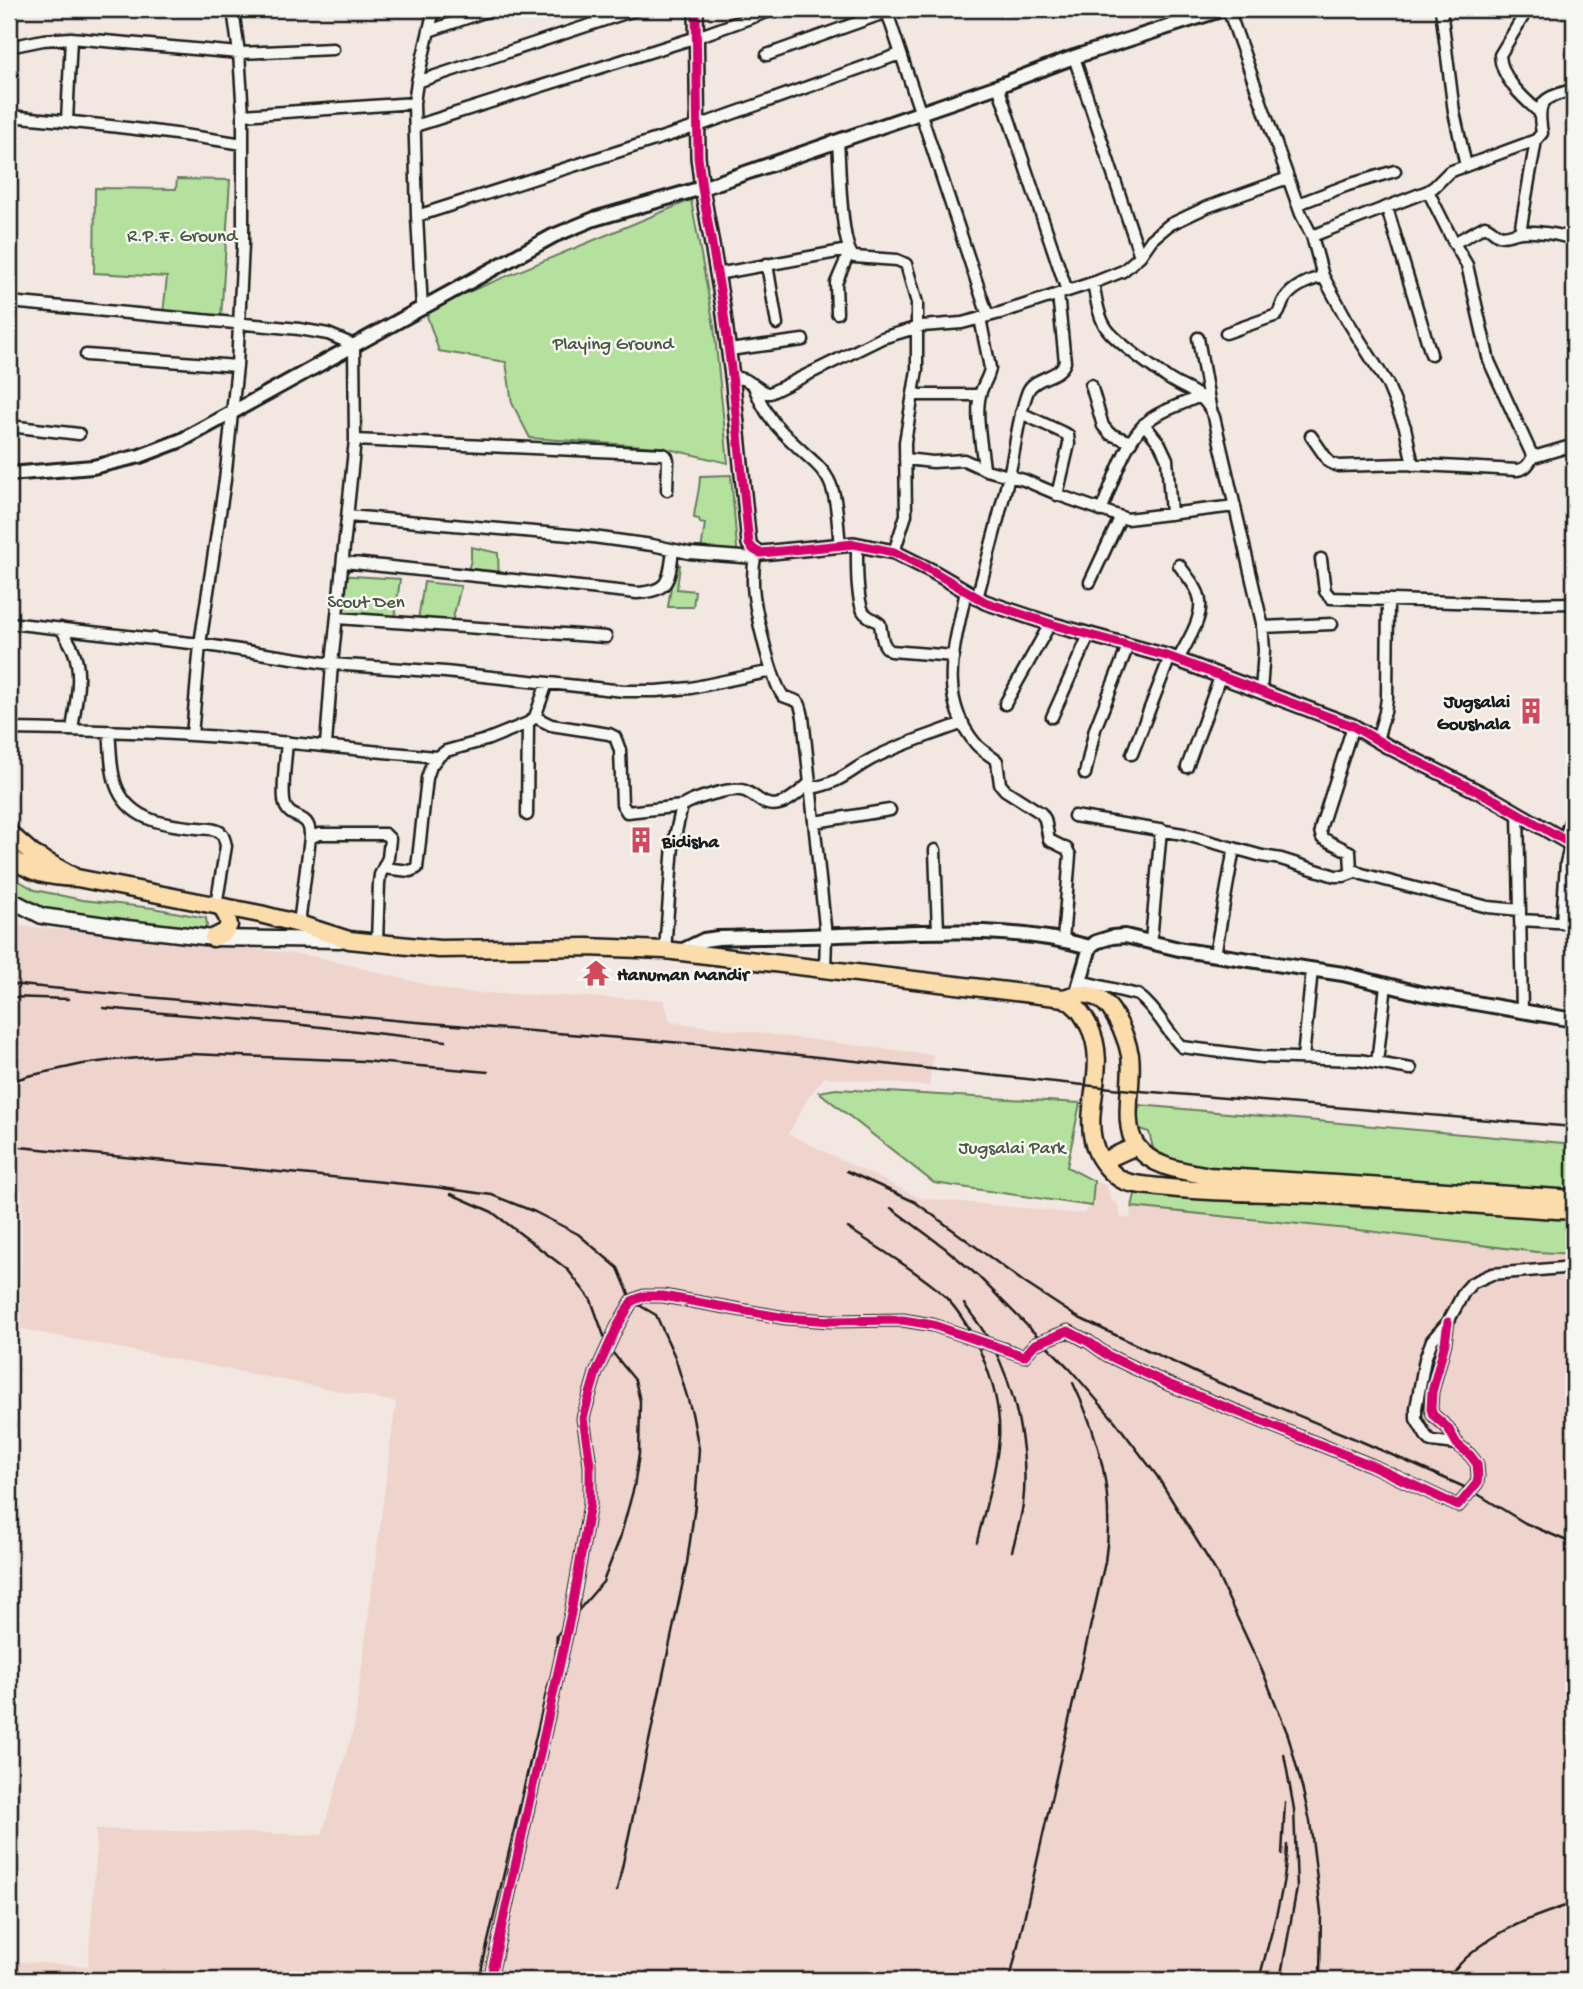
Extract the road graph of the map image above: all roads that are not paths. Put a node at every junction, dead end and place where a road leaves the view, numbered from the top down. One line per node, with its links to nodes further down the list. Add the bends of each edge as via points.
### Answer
1 (233, 9): 16 (street)
2 (434, 9): 11 (street)
3 (493, 9): 11 (street)
4 (638, 9): 20 (street)
5 (696, 9): 12 (street)
6 (775, 9): 12 (street)
7 (1226, 9): 19 (street); 36 (street)
8 (1441, 9): 34 (street)
9 (1526, 9): 24 (street, via 1500,60 1510,82)
10 (886, 11): 17 (street); 18 (street)
11 (429, 31): 20 (street)
12 (697, 37): 29 (street); 30 (street)
13 (71, 38): 14 (street); 16 (street); 28 (street)
14 (9, 47)
15 (332, 49): 16 (street)
16 (239, 53): 26 (street)
17 (900, 54): 25 (street); 30 (street)
18 (767, 55)
19 (1074, 57): 21 (street); 47 (street)
20 (417, 82): 23 (street)
21 (998, 86): 25 (street); 52 (street)
22 (1574, 89): 24 (street, via 1551,97)
23 (414, 103): 26 (street); 29 (street)
24 (1539, 112): 31 (street, via 1542,133)
25 (919, 113): 32 (street); 56 (street)
26 (243, 114): 33 (street)
27 (9, 116): 28 (street)
28 (67, 121): 33 (street)
29 (415, 126): 41 (street)
30 (698, 126): 37 (street); 41 (street)
31 (1536, 140): 34 (street); 42 (street)
32 (838, 142): 37 (street); 46 (street)
33 (243, 144): 57 (street)
34 (1466, 166): 38 (street, via 1450,172)
35 (1395, 171): 39 (street)
36 (1288, 178): 39 (street); 47 (street, via 1181,218 1160,231)
37 (702, 188): 49 (street); 54 (street, via 594,219 553,236)
38 (1428, 191): 40 (street); 45 (street)
39 (1298, 204): 43 (street)
40 (1387, 208): 43 (street); 65 (street)
41 (417, 216): 54 (street)
42 (1520, 232): 44 (street, via 1559,234); 45 (street, via 1503,236 1485,226)
43 (1312, 236): 50 (street)
44 (1574, 240)
45 (1454, 243): 84 (street, via 1467,265 1489,361)
46 (848, 251): 48 (street); 55 (street, via 836,284); 59 (street, via 854,257 906,264 917,303)
47 (1140, 256): 51 (street, via 1123,271)
48 (767, 264): 49 (street); 58 (street)
49 (717, 274): 64 (street)
50 (1323, 276): 60 (street, via 1296,288 1277,315); 86 (street, via 1387,383 1405,427)
51 (1093, 283): 52 (street); 73 (street, via 1103,323 1113,336 1167,378)
52 (1063, 293): 56 (street); 76 (street, via 1065,362 1030,387)
53 (9, 302): 57 (street)
54 (422, 309): 63 (street)
55 (837, 313)
56 (984, 317): 59 (street); 72 (street, via 990,374)
57 (239, 323): 63 (street, via 328,334); 67 (street)
58 (777, 324)
59 (917, 327): 69 (street, via 882,338 770,393); 71 (street)
60 (1226, 333)
61 (1198, 338): 74 (street)
62 (803, 340): 64 (street)
63 (354, 345): 75 (street); 81 (street)
64 (729, 350): 68 (street)
65 (1431, 354)
66 (86, 355): 67 (street)
67 (237, 366): 75 (street)
68 (732, 376): 69 (street); 101 (street, via 749,544)
69 (753, 384): 97 (street, via 772,421 828,479)
70 (1091, 385): 82 (street, via 1106,431)
71 (913, 395): 72 (street); 85 (street)
72 (979, 395): 87 (street)
73 (1200, 396): 74 (street); 77 (street)
74 (1210, 407): 92 (street)
75 (232, 412): 88 (street, via 141,456 93,467); 117 (street)
76 (1021, 413): 89 (street); 91 (street, via 1068,435)
77 (1144, 424): 82 (street); 94 (street, via 1167,459)
78 (9, 426): 79 (street)
79 (79, 433)
80 (1311, 436): 86 (street, via 1333,465)
81 (355, 440): 90 (street, via 663,454 668,461); 95 (street)
82 (1132, 442): 93 (street)
83 (1574, 445): 84 (street)
84 (1534, 455): 86 (street, via 1528,465 1517,470)
85 (905, 460): 87 (street, via 964,460); 100 (street, via 906,515)
86 (1413, 465)
87 (984, 469): 89 (street)
88 (9, 474)
89 (1009, 476): 91 (street); 106 (street)
90 (667, 489)
91 (1057, 495): 93 (street)
92 (1235, 506): 94 (street); 113 (street)
93 (1101, 511): 96 (street)
94 (1171, 514): 96 (street)
95 (348, 516): 99 (street, via 593,537); 103 (street)
96 (1120, 518): 105 (street)
97 (840, 544): 98 (street); 101 (street)
98 (857, 544): 100 (street); 119 (street, via 863,611 880,625 886,649)
99 (673, 550): 101 (street); 103 (street, via 669,579 663,587 637,593)
100 (894, 552): 106 (street)
101 (756, 555): 122 (street, via 754,595)
102 (1321, 559): 107 (street, via 1328,596)
103 (344, 562): 109 (street)
104 (1179, 565): 120 (street, via 1200,600 1197,620)
105 (1090, 582)
106 (972, 595): 111 (street); 119 (street)
107 (1388, 600): 108 (street); 135 (street, via 1387,698)
108 (1574, 603)
109 (337, 618): 116 (street); 121 (street)
110 (9, 623): 114 (street)
111 (1050, 624): 115 (street); 126 (street)
112 (1332, 624): 113 (street)
113 (1262, 627): 125 (street)
114 (61, 628): 117 (street); 132 (street, via 77,664)
115 (1089, 635): 118 (street); 127 (street)
116 (606, 638)
117 (200, 643): 121 (street); 134 (street)
118 (1128, 646): 120 (street); 141 (street, via 1095,729)
119 (954, 656): 129 (street, via 951,688)
120 (1174, 659): 123 (street); 138 (street)
121 (332, 664): 124 (street); 137 (street)
122 (772, 671): 124 (street, via 656,691); 142 (street, via 783,696 794,698 801,707)
123 (1220, 677): 125 (street); 140 (street)
124 (547, 683): 128 (street)
125 (1261, 692): 130 (street)
126 (1006, 704)
127 (1052, 717)
128 (531, 720): 139 (street); 143 (street, via 615,737 620,750 622,804 627,812); 146 (street)
129 (963, 723): 142 (street, via 870,760 839,780); 170 (street, via 976,743 997,761 1000,784 1041,813 1049,840 1070,855)
130 (1353, 726): 135 (street); 158 (street, via 1320,831 1322,838 1350,852)
131 (9, 729): 132 (street)
132 (72, 730): 133 (street)
133 (109, 731): 134 (street); 161 (street, via 117,789 137,814 177,826 214,830 225,838)
134 (192, 735): 136 (street)
135 (1377, 740): 145 (street)
136 (287, 742): 137 (street); 152 (street, via 285,806 308,823)
137 (326, 746): 139 (street)
138 (1132, 754)
139 (438, 757): 157 (street, via 427,778 417,868)
140 (1187, 767)
141 (1085, 774)
142 (811, 786): 143 (street, via 780,804 770,805 733,789); 149 (street)
143 (682, 806): 174 (street, via 673,845)
144 (890, 810): 149 (street)
145 (1518, 813): 153 (street); 162 (street)
146 (527, 815)
147 (1574, 815): 153 (street, via 1567,834)
148 (1074, 816): 150 (street)
149 (815, 822): 167 (street)
150 (1161, 829): 154 (street); 171 (street)
151 (9, 833): 159 (main road)
152 (310, 838): 157 (street, via 319,834 385,834 390,839); 165 (street)
153 (1570, 845): 163 (street)
154 (1234, 848): 158 (street, via 1335,876); 175 (street)
155 (935, 849): 166 (street)
156 (9, 856): 159 (main road, via 50,877)
157 (383, 868): 172 (street)
158 (1355, 872): 162 (street)
159 (76, 878): 161 (main road)
160 (9, 899): 168 (main road, via 42,916)
161 (218, 906): 165 (main road); 168 (main road, via 229,925)
162 (1520, 915): 163 (street); 180 (street)
163 (1562, 923): 164 (street)
164 (1574, 923)
165 (299, 924): 169 (main road)
166 (938, 932): 167 (street); 170 (street, via 1025,934)
167 (826, 936): 174 (street, via 704,940); 176 (street)
168 (213, 938): 169 (main road)
169 (349, 940): 172 (main road)
170 (1063, 940): 173 (street)
171 (1151, 941): 173 (street, via 1112,937); 175 (street)
172 (377, 942): 174 (main road, via 439,949)
173 (1090, 947): 179 (street)
174 (671, 951): 176 (main road)
175 (1215, 955): 177 (street)
176 (825, 970): 179 (main road)
177 (1312, 970): 178 (street); 182 (street)
178 (1386, 985): 180 (street); 183 (street)
179 (1074, 994): 182 (street, via 1138,995 1182,1047); 185 (main road, via 1100,999 1124,1035 1130,1064 1129,1123); 186 (main road, via 1096,1043 1093,1137)
180 (1522, 1011): 181 (street)
181 (1574, 1020)
182 (1303, 1058): 183 (street)
183 (1377, 1063): 184 (street)
184 (1410, 1069)
185 (1136, 1146): 186 (main road); 187 (main road, via 1159,1164 1209,1175)
186 (1102, 1161): 188 (main road, via 1124,1181 1171,1189)
187 (1574, 1199)
188 (1574, 1211)
189 (1574, 1267): 190 (street, via 1482,1278 1464,1292)
190 (1448, 1322): 191 (street, via 1431,1409); 191 (street, via 1432,1340 1425,1359 1416,1414 1431,1441)
191 (1457, 1444): 192 (street, via 1476,1464 1478,1476 1458,1506 1371,1465 1168,1384 1068,1331 1035,1344 1024,1356 933,1325 903,1320 786,1318 663,1296 632,1301 596,1373 583,1418 590,1504 571,1613)
192 (490, 1980)

